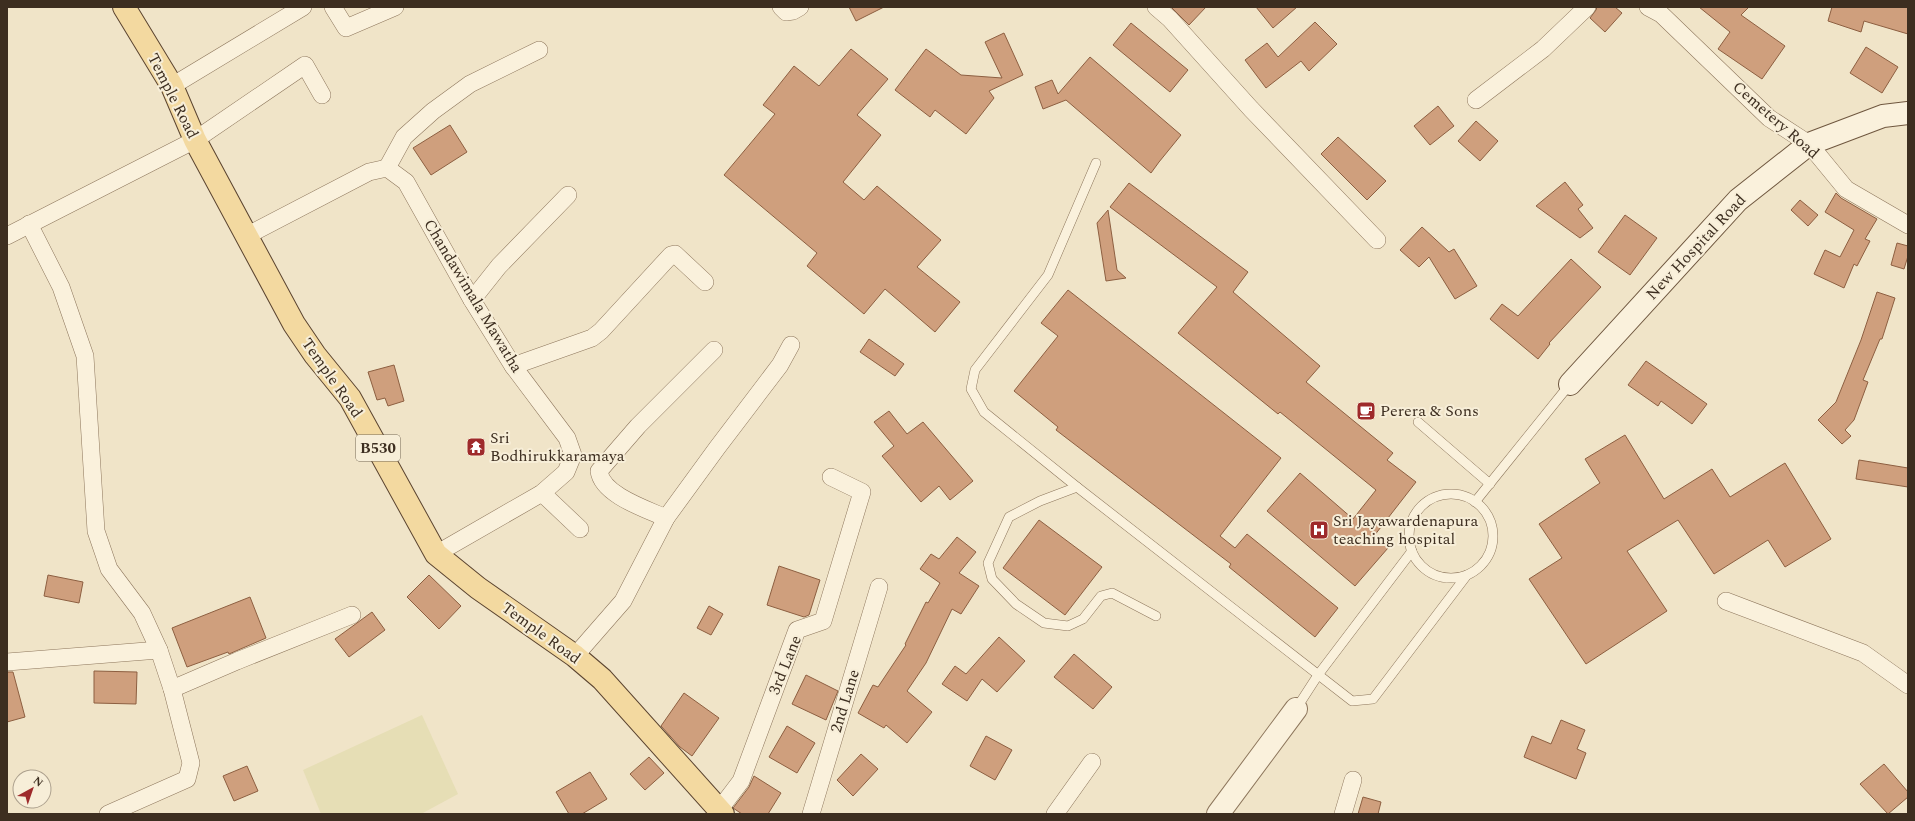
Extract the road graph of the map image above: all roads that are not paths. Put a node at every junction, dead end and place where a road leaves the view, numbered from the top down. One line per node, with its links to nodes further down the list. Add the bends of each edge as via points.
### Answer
1 (124, 7): 11 (main road, Temple Road / B530)
2 (303, 7): 11 (street)
3 (333, 7): 4 (street, via 346,28)
4 (395, 7)
5 (781, 7): 6 (street, via 786,12)
6 (800, 7)
7 (1156, 7): 24 (street)
8 (1587, 7): 13 (street, via 1543,49)
9 (1648, 7): 16 (street, Cemetery Road, via 1661,14 1769,118)
10 (538, 50): 18 (street, via 470,84 433,111 404,138)
11 (172, 86): 15 (main road, Temple Road / B530)
12 (322, 95): 15 (street, via 305,65)
13 (1476, 100)
14 (1908, 113): 16 (main road, New Hospital Road, via 1883,116)
15 (195, 140): 20 (street); 23 (main road, Temple Road / B530)
16 (1809, 144): 21 (street, Cemetery Road, via 1846,189); 30 (main road, New Hospital Road, via 1738,200)
17 (1096, 163): 34 (lane, via 1048,275 976,370 971,389 984,412)
18 (387, 168): 23 (street, via 369,172); 26 (street, Chandawimala Mawatha, via 406,182)
19 (568, 195): 26 (street, via 499,266)
20 (29, 224): 22 (street); 46 (street, via 61,287 85,356 96,531 109,569 142,614)
21 (1908, 225)
22 (7, 236)
23 (246, 236): 40 (main road, Temple Road / B530, via 294,324 350,398)
24 (1377, 240)
25 (705, 282): 29 (street, via 675,254 671,255 592,338)
26 (472, 300): 29 (street, Chandawimala Mawatha)
27 (791, 345): 37 (street, via 780,365)
28 (714, 350): 37 (street, via 638,426 598,471 600,479 618,496)
29 (513, 366): 35 (street, Chandawimala Mawatha, via 567,438 573,455 566,472)
30 (1570, 384): 33 (lane)
31 (1418, 422): 33 (lane)
32 (831, 477): 55 (street, 3rd Lane, via 862,492 823,621 797,630 741,782)
33 (1490, 484): 36 (lane)
34 (1077, 487): 45 (lane, via 1040,501 1009,517 988,563 992,579 1016,604 1044,622 1068,626 1083,619 1101,596 1112,592); 49 (lane)
35 (542, 493): 38 (street); 40 (street, Chandawimala Mawatha)
36 (1475, 502): 39 (lane, via 1463,496 1450,494 1436,496 1425,503 1410,525); 41 (lane, via 1484,511 1493,534 1486,559)
37 (666, 518): 47 (street, via 623,601)
38 (580, 529)
39 (1412, 551): 41 (lane, via 1428,572 1454,578); 49 (lane)
40 (436, 554): 47 (main road, Temple Road / B530, via 478,588)
41 (1467, 575): 49 (lane, via 1373,699 1352,702)
42 (880, 587): 57 (street, 2nd Lane)
43 (1726, 601): 50 (street, via 1863,653)
44 (352, 615): 51 (street)
45 (1156, 616)
46 (159, 650): 48 (street); 51 (street)
47 (575, 656): 55 (main road, Temple Road / B530, via 602,679)
48 (7, 662)
49 (1318, 675): 52 (lane)
50 (1908, 685)
51 (172, 689): 56 (street, via 191,764 187,779)
52 (1296, 709): 59 (main road)
53 (1092, 762): 58 (street)
54 (1353, 780): 60 (street)
55 (721, 812)
56 (108, 814)
57 (811, 814)
58 (1055, 814)
59 (1218, 814)
60 (1343, 814)

